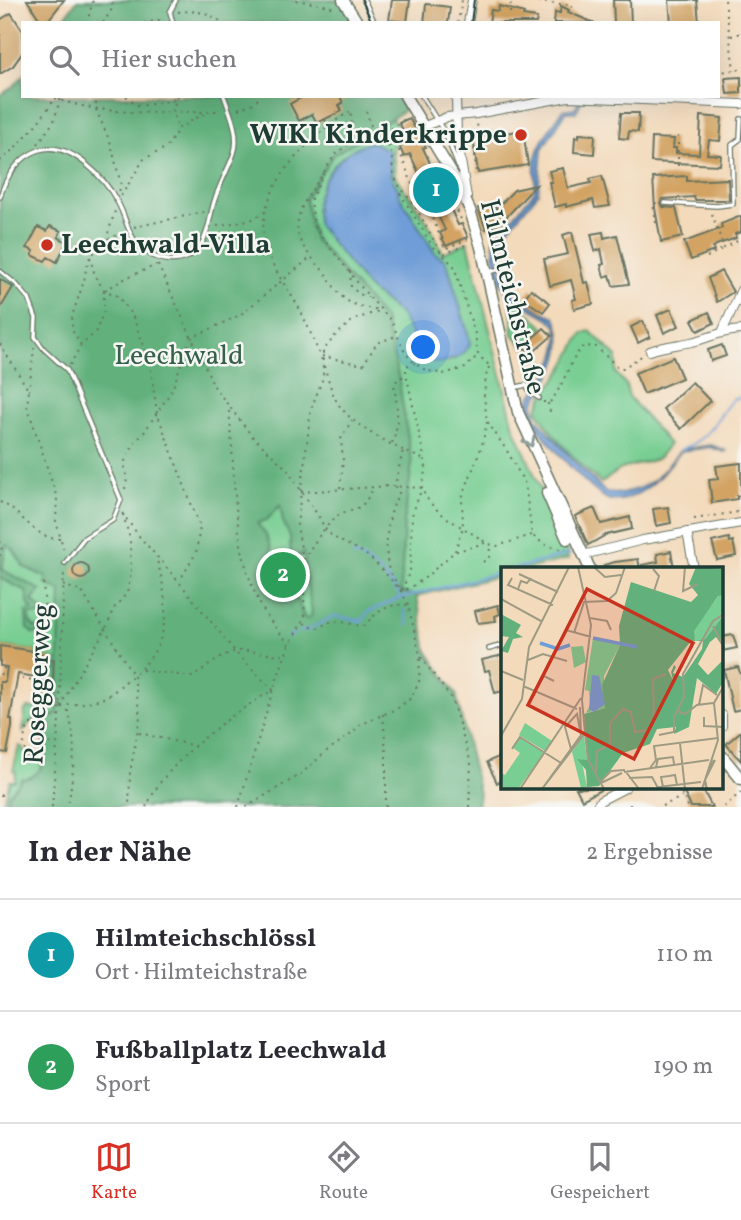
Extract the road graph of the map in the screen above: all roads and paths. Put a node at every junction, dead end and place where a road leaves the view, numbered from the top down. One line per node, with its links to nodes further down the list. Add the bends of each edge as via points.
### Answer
1 (93, 0): 17 (path)
2 (113, 0): 18 (path)
3 (176, 0): 15 (lane)
4 (296, 0): 13 (path)
5 (315, 0): 13 (path)
6 (364, 0): 21 (lane)
7 (462, 0): 22 (path)
8 (472, 0): 23 (street)
9 (511, 0): 14 (path)
10 (520, 0): 16 (path, via 572,5)
11 (725, 0): 25 (path)
12 (344, 3): 13 (path); 20 (main road)
13 (319, 4)
14 (510, 13)
15 (172, 18): 19 (path, via 198,11)
16 (570, 18)
17 (88, 21)
18 (104, 21)
19 (220, 21)
20 (357, 21)
21 (374, 21)
22 (458, 21)
23 (468, 21)
24 (740, 33): 25 (path)
25 (730, 36): 27 (path)
26 (741, 69): 27 (path)
27 (734, 70): 28 (path)
28 (720, 73)
29 (54, 98): 67 (path)
30 (61, 98): 42 (path); 66 (path, via 54,121)
31 (97, 98): 42 (path)
32 (129, 98): 33 (path, via 139,106)
33 (177, 98): 45 (path)
34 (225, 98): 43 (lane)
35 (258, 98): 43 (path)
36 (406, 98): 56 (main road, Hilmteichstraße)
37 (423, 98): 52 (lane)
38 (570, 98): 47 (street)
39 (591, 98): 41 (street)
40 (455, 99): 49 (street)
41 (741, 104)
42 (95, 107): 45 (path); 74 (path, via 118,171)
43 (229, 110): 46 (path); 78 (lane, via 235,151)
44 (366, 111): 58 (path, via 372,129)
45 (172, 112): 46 (path); 54 (path)
46 (205, 114): 54 (path)
47 (476, 114): 49 (street); 63 (path, via 479,134 473,136)
48 (409, 116): 58 (path)
49 (455, 116): 52 (street); 55 (street)
50 (741, 118): 76 (lane, via 740,139 732,145 734,202)
51 (325, 120): 53 (path)
52 (438, 120): 56 (street); 57 (lane)
53 (329, 127): 61 (path, via 351,111); 79 (path, via 288,167)
54 (178, 128): 74 (path, via 167,147 144,159)
55 (456, 128): 57 (street); 77 (street)
56 (423, 129): 60 (main road, Hilmteichstraße); 64 (path)
57 (446, 135): 60 (street); 77 (lane)
58 (381, 136): 61 (path); 64 (path)
59 (678, 136): 68 (path)
60 (431, 137): 77 (main road, Hilmteichstraße)
61 (352, 141): 70 (path, via 335,155)
62 (468, 145): 63 (path)
63 (473, 145): 69 (path)
64 (388, 146): 80 (path, via 394,177)
65 (399, 150): 86 (path, via 445,249)
66 (31, 153): 72 (lane, via 20,160); 74 (lane, via 46,148 67,151 97,174)
67 (0, 161)
68 (678, 168)
69 (477, 171)
70 (324, 173): 94 (path, via 298,220 297,231); 98 (path, via 311,200 312,220 324,242)
71 (400, 193): 81 (path)
72 (0, 197)
73 (453, 198): 85 (path)
74 (117, 201): 84 (lane); 88 (path)
75 (665, 203): 76 (lane); 82 (path, via 653,204)
76 (711, 205): 89 (path)
77 (470, 210): 86 (main road, Hilmteichstraße)
78 (212, 211): 83 (lane); 84 (path)
79 (265, 211): 83 (path, via 253,219); 100 (path, via 264,240)
80 (424, 221): 81 (path); 91 (path)
81 (418, 222): 90 (path)
82 (656, 223)
83 (209, 225): 95 (lane, via 202,244 192,254 178,261)
84 (128, 229): 88 (path); 95 (lane)
85 (466, 229)
86 (474, 238): 91 (path); 99 (main road, Hilmteichstraße)
87 (741, 239): 89 (path)
88 (106, 240): 92 (path)
89 (724, 248): 93 (path)
90 (436, 252)
91 (443, 254): 114 (path, via 458,275)
92 (90, 257): 101 (path); 112 (path, via 72,316 72,331)
93 (707, 257)
94 (310, 258): 100 (path); 104 (path, via 346,300)
95 (158, 262): 101 (path); 109 (path)
96 (511, 266): 99 (lane)
97 (0, 271): 108 (lane, via 29,299 36,317)
98 (350, 271): 103 (path); 103 (path, via 351,288)
99 (491, 271): 121 (main road, Hilmteichstraße)
100 (281, 282): 109 (path, via 240,315); 117 (path, via 298,306)
101 (104, 290): 112 (path, via 104,311 95,333); 126 (path, via 118,296 133,317 150,362)
102 (741, 290): 106 (street)
103 (369, 297): 104 (path)
104 (382, 310): 107 (path); 115 (path, via 353,320)
105 (741, 330): 106 (street)
106 (723, 331): 113 (street)
107 (397, 335): 115 (path, via 377,343 363,365); 118 (path)
108 (35, 337): 119 (lane); 122 (path)
109 (190, 338): 125 (path); 126 (path, via 172,390)
110 (519, 343): 116 (path, via 523,355)
111 (0, 344): 122 (path)
112 (81, 345): 119 (path)
113 (650, 351): 124 (path, via 628,368 619,368 595,346 582,347)
114 (478, 355): 118 (path, via 464,368 443,374); 129 (path, via 490,366 484,396)
115 (322, 356): 117 (path)
116 (535, 359)
117 (322, 361): 128 (path, via 337,402); 137 (path, via 323,378 311,409)
118 (415, 363): 120 (path, via 406,366)
119 (67, 370): 138 (lane)
120 (407, 377): 130 (path, via 394,384 397,429); 132 (path)
121 (512, 388): 123 (lane, via 526,385); 155 (main road, Hilmteichstraße, one-way to 155, via 558,519 572,548)
122 (29, 391): 149 (path, via 27,405 57,498)
123 (539, 398): 124 (path)
124 (547, 402): 127 (path)
125 (229, 408): 137 (path, via 286,468); 170 (path, via 238,524 246,562 260,605)
126 (157, 413): 138 (path, via 124,463 127,478); 164 (path, via 200,527 196,553)
127 (551, 416)
128 (352, 419): 130 (path); 136 (path, via 341,439)
129 (487, 421): 145 (path, via 462,498); 148 (path, via 525,484)
130 (392, 444): 131 (path)
131 (403, 450): 132 (path); 133 (path)
132 (425, 460): 135 (path)
133 (395, 486): 134 (path); 135 (path); 166 (path, via 399,493 387,530 388,568)
134 (372, 488): 136 (path); 146 (path, via 361,507 337,515)
135 (422, 488): 145 (path, via 440,511); 166 (path, via 412,515 410,571)
136 (340, 489): 137 (path)
137 (300, 492): 146 (path); 159 (path, via 297,525)
138 (121, 500): 140 (lane)
139 (0, 502): 149 (path, via 40,533)
140 (119, 507): 142 (path); 158 (lane, via 113,520 84,538)
141 (738, 512): 143 (path)
142 (122, 513): 157 (path); 169 (path, via 130,539 131,573 127,593)
143 (694, 519)
144 (741, 523): 147 (street)
145 (463, 527): 151 (path); 154 (path)
146 (323, 529): 159 (path); 166 (path, via 365,554)
147 (687, 532): 155 (street); 162 (street)
148 (531, 535): 152 (path); 153 (path, via 553,548)
149 (61, 538): 158 (path)
150 (0, 541): 156 (path)
151 (485, 543): 152 (path); 154 (path)
152 (491, 546): 160 (path)
153 (568, 549)
154 (454, 552): 166 (path, via 426,577)
155 (583, 555): 161 (main road, Hilmteichstraße)
156 (0, 556)
157 (156, 556): 164 (path); 177 (path, via 167,607 157,647)
158 (66, 561): 165 (path, Roseggerweg)
159 (302, 561): 168 (path)
160 (483, 562)
161 (589, 567)
162 (694, 567)
163 (43, 581): 180 (path, via 46,637 38,680)
164 (179, 582): 173 (path)
165 (63, 585): 169 (path, via 82,592); 182 (path, Roseggerweg)
166 (401, 591): 167 (path)
167 (408, 605): 168 (path, via 393,604 364,626 335,620 313,628); 175 (path)
168 (303, 622): 170 (path)
169 (106, 628): 179 (path); 182 (path)
170 (289, 645): 174 (path)
171 (501, 646): 172 (lane)
172 (489, 649)
173 (235, 652): 174 (path); 177 (path, via 193,677); 181 (path)
174 (288, 654): 181 (path)
175 (420, 656): 183 (path, via 419,681 411,698); 203 (path, via 451,698 471,763)
176 (5, 667): 178 (path)
177 (141, 670): 179 (path)
178 (0, 675)
179 (134, 676): 182 (path, via 104,698); 184 (path, via 141,717)
180 (22, 679)
181 (273, 690): 187 (path, via 243,707); 200 (path)
182 (60, 706): 186 (path, Roseggerweg); 197 (path, via 68,711 74,733)
183 (383, 714): 201 (path, via 360,725 301,774); 202 (path)
184 (138, 733): 187 (path); 198 (path)
185 (41, 742): 185 (path, via 42,728 34,721 26,732 27,754 37,756); 186 (path)
186 (57, 744): 196 (path, Roseggerweg)
187 (195, 747): 199 (path, via 162,780)
188 (724, 758): 189 (main road)
189 (741, 779)
190 (621, 790): 204 (street)
191 (686, 790): 193 (path)
192 (741, 792): 207 (path)
193 (683, 797): 195 (path); 206 (path)
194 (629, 805): 205 (path)
195 (662, 806)
196 (52, 807)
197 (68, 807)
198 (129, 807)
199 (146, 807)
200 (238, 807)
201 (246, 807)
202 (387, 807)
203 (468, 807)
204 (596, 807)
205 (642, 807)
206 (688, 807)
207 (724, 807)

